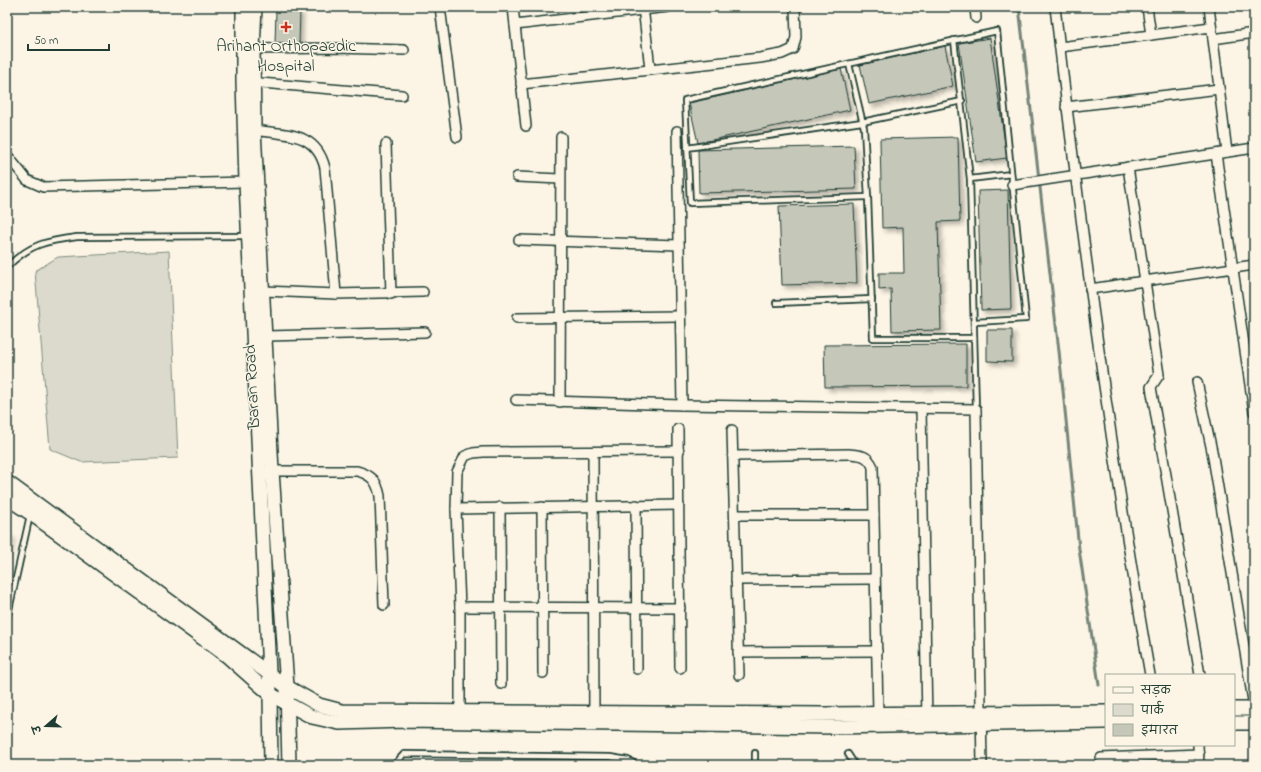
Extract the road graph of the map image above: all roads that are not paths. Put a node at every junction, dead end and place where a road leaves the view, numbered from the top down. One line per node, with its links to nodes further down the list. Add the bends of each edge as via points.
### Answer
1 (243, 7): 24 (street, Baran Road)
2 (255, 7): 20 (street, Baran Road)
3 (440, 7): 34 (street)
4 (513, 7): 13 (street)
5 (668, 7): 11 (street)
6 (795, 7): 23 (street, via 796,37 793,49 782,54)
7 (975, 7): 12 (street)
8 (1055, 7): 19 (street)
9 (1147, 7): 16 (street)
10 (1209, 7): 14 (street)
11 (643, 8): 13 (street); 23 (street)
12 (976, 18)
13 (515, 24): 25 (street)
14 (1211, 28): 16 (street); 17 (street)
15 (1254, 33): 17 (street)
16 (1151, 35): 19 (street)
17 (1213, 39): 26 (street)
18 (954, 40): 22 (lane); 28 (lane); 43 (lane, via 997,31)
19 (1060, 47): 29 (street)
20 (253, 49): 21 (street); 24 (street, Baran Road)
21 (404, 50)
22 (849, 64): 30 (lane); 37 (lane, via 685,100)
23 (650, 69): 25 (street)
24 (248, 82): 27 (street); 32 (street, Baran Road); 48 (street, Baran Road)
25 (521, 84): 31 (street)
26 (1219, 89): 29 (street); 39 (street)
27 (402, 95)
28 (962, 101): 30 (lane); 47 (lane)
29 (1066, 107): 44 (street)
30 (862, 122): 37 (lane); 50 (lane)
31 (526, 126)
32 (254, 130): 60 (street, Baran Road); 62 (street, via 294,136 312,142 322,154)
33 (677, 131): 54 (street)
34 (457, 137)
35 (560, 137): 46 (street)
36 (386, 144): 63 (street)
37 (687, 148): 50 (lane, via 690,202)
38 (1254, 148): 39 (street)
39 (1227, 152): 40 (street)
40 (1216, 154): 42 (street); 57 (street)
41 (7, 155): 48 (street, via 27,180 43,187)
42 (1128, 167): 44 (street); 58 (street)
43 (1011, 174): 47 (lane); 49 (lane)
44 (1074, 175): 49 (street); 59 (street)
45 (518, 177): 46 (street)
46 (560, 179): 53 (street)
47 (970, 179): 69 (lane)
48 (246, 182): 51 (street, Baran Road)
49 (1012, 184): 69 (lane, via 1026,319)
50 (868, 197): 64 (lane)
51 (248, 236): 56 (lane, via 77,237 34,246); 113 (street, Baran Road)
52 (519, 240): 53 (street)
53 (560, 242): 54 (street); 68 (street)
54 (679, 245): 66 (street)
55 (1254, 265): 57 (street)
56 (7, 267)
57 (1233, 268): 58 (street); 76 (street)
58 (1144, 281): 59 (street); 116 (street, via 1159,375 1151,387)
59 (1090, 289): 115 (street, via 1123,522)
60 (264, 291): 62 (street); 71 (street, Baran Road)
61 (423, 292): 63 (street)
62 (336, 294): 63 (street)
63 (391, 294)
64 (872, 299): 65 (lane); 72 (lane, via 873,338)
65 (776, 303)
66 (680, 316): 68 (street); 77 (street)
67 (516, 318): 68 (street)
68 (560, 318): 75 (street)
69 (974, 322): 72 (lane)
70 (425, 332): 71 (street)
71 (266, 336): 86 (street, Baran Road)
72 (974, 338): 79 (lane)
73 (1197, 382): 122 (street, via 1212,450)
74 (516, 400): 75 (street)
75 (560, 402): 77 (street)
76 (1253, 402): 80 (street)
77 (682, 405): 78 (street)
78 (921, 408): 79 (street); 129 (street)
79 (976, 409): 128 (street)
80 (1254, 412)
81 (678, 429): 83 (street)
82 (732, 430): 85 (street)
83 (678, 451): 84 (street); 90 (street)
84 (593, 452): 92 (street); 95 (street, via 483,452 465,456 457,472)
85 (733, 456): 96 (street); 97 (street, via 862,455 870,459 873,467)
86 (272, 471): 101 (street, via 357,471 373,478 380,496); 119 (street, Baran Road)
87 (7, 482): 91 (street)
88 (7, 498): 91 (street)
89 (636, 505): 90 (street); 92 (street); 106 (street)
90 (679, 505): 107 (street)
91 (31, 506): 100 (lane); 113 (street); 120 (street, via 227,656)
92 (593, 506): 94 (street); 105 (street)
93 (500, 507): 94 (street); 95 (street); 103 (street)
94 (542, 507): 104 (street)
95 (456, 508): 102 (street)
96 (735, 515): 97 (street); 99 (street)
97 (874, 515): 98 (street)
98 (875, 579): 99 (street); 109 (street)
99 (736, 580): 110 (street)
100 (9, 596): 108 (lane)
101 (384, 604)
102 (460, 607): 103 (street); 126 (street)
103 (500, 607): 104 (street); 118 (street)
104 (543, 607): 105 (street); 114 (street)
105 (593, 607): 106 (street); 127 (street)
106 (636, 608): 107 (street); 112 (street)
107 (680, 608): 111 (street)
108 (7, 620)
109 (877, 651): 110 (street); 125 (street)
110 (738, 652): 117 (street)
111 (680, 668)
112 (637, 669)
113 (269, 672): 119 (street); 120 (street, Baran Road)
114 (543, 673)
115 (1150, 674)
116 (1200, 674)
117 (739, 675)
118 (501, 684)
119 (287, 687): 121 (street, Baran Road); 126 (street, via 319,705 342,711)
120 (270, 694): 121 (street); 137 (street, Baran Road)
121 (288, 704): 126 (street, via 312,717 339,722); 138 (street, Baran Road)
122 (1254, 708): 123 (street)
123 (1235, 709)
124 (1105, 712): 128 (street)
125 (878, 714): 127 (street); 129 (street)
126 (460, 717): 127 (street)
127 (594, 719): 129 (street, via 834,727)
128 (981, 719): 129 (street); 130 (street); 143 (street)
129 (927, 720)
130 (1105, 722)
131 (1235, 723): 132 (street)
132 (1254, 723)
133 (1198, 749): 136 (street); 144 (street)
134 (755, 753): 141 (lane)
135 (848, 754): 142 (lane)
136 (1101, 758)
137 (271, 765)
138 (289, 765)
139 (394, 765): 140 (lane, via 404,754 610,757 628,760)
140 (638, 765)
141 (755, 765)
142 (855, 765)
143 (982, 765)
144 (1199, 765)

